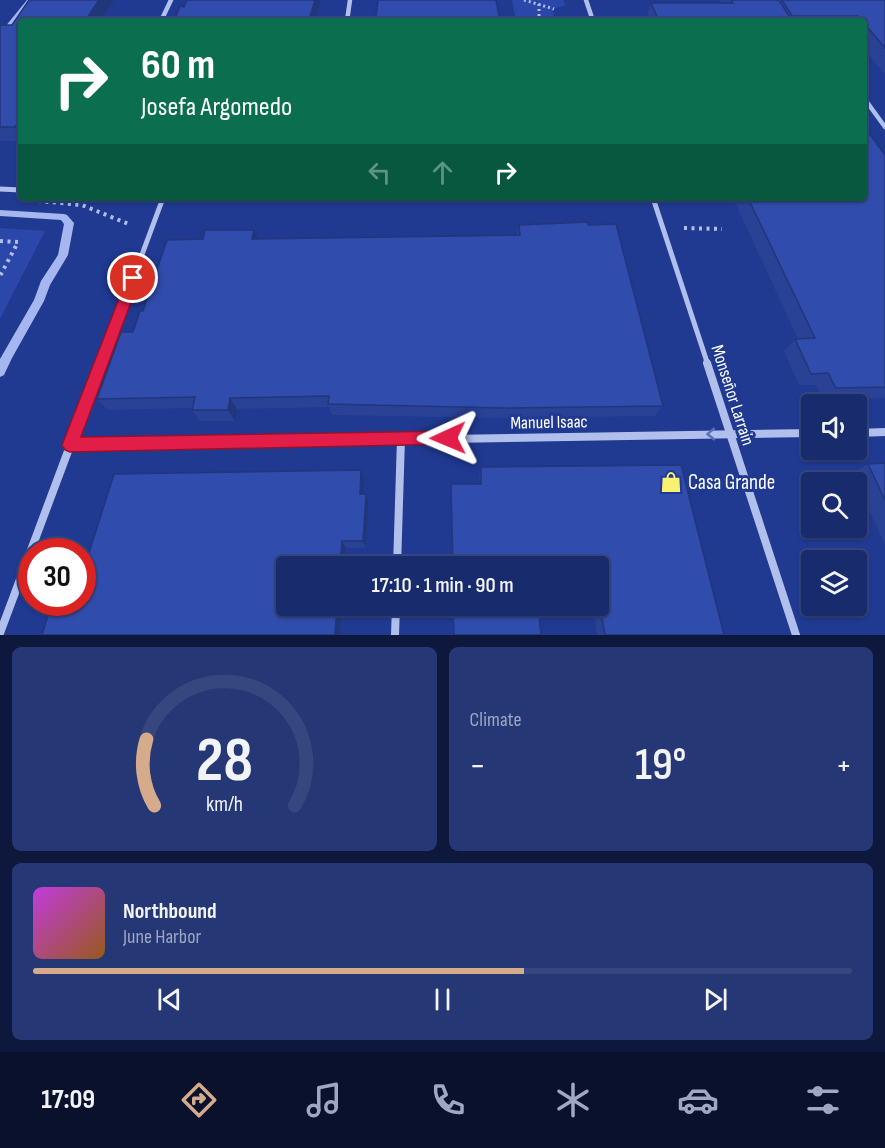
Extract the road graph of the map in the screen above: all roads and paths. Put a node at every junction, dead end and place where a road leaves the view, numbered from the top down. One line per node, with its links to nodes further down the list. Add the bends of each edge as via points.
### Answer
1 (171, 0): 7 (street)
2 (350, 0): 8 (street)
3 (524, 0): 5 (path)
4 (586, 0): 10 (street)
5 (539, 4): 6 (path); 9 (path)
6 (554, 9)
7 (162, 18)
8 (347, 18)
9 (539, 18)
10 (592, 18)
11 (867, 102): 12 (street)
12 (885, 127)
13 (0, 189): 14 (street)
14 (18, 190)
15 (31, 201): 19 (path, via 82,205 129,223)
16 (162, 201): 30 (street)
17 (654, 201): 26 (street, Monseñor Larraín)
18 (684, 228): 20 (path)
19 (134, 229)
20 (722, 229)
21 (0, 241): 23 (path, via 18,242)
22 (0, 265): 23 (path)
23 (6, 265): 24 (path)
24 (0, 276)
25 (885, 432): 28 (street)
26 (730, 433): 27 (street, Manuel Isaac); 29 (street, Manuel Isaac, one-way to 29); 35 (street, Monseñor Larraín)
27 (801, 433)
28 (867, 433)
29 (401, 439): 30 (street, Manuel Isaac); 31 (street)
30 (70, 445): 33 (street)
31 (397, 556)
32 (396, 616): 34 (street)
33 (0, 633)
34 (395, 635)
35 (796, 635)

